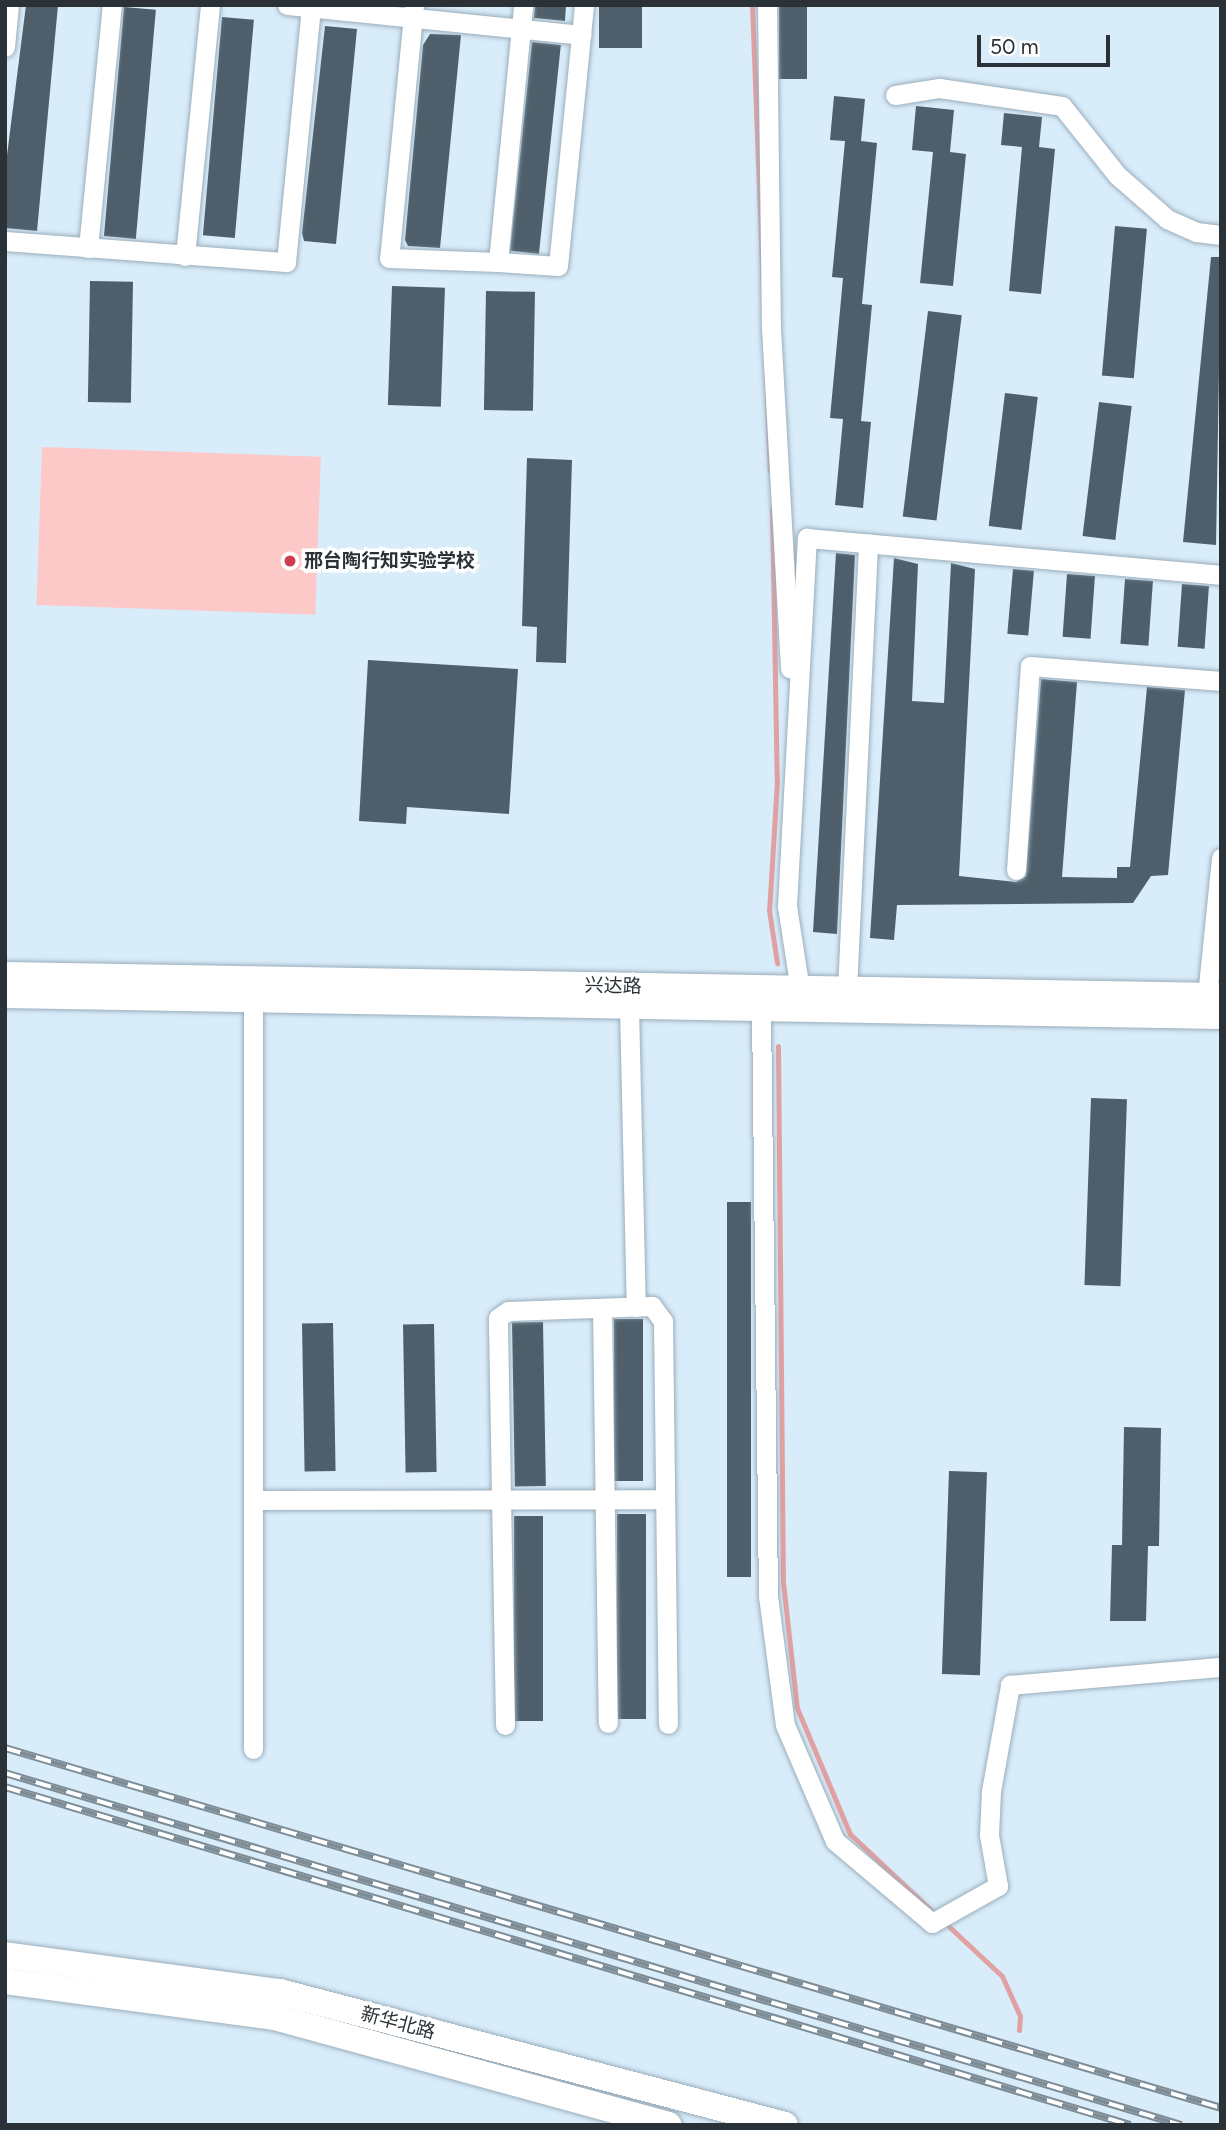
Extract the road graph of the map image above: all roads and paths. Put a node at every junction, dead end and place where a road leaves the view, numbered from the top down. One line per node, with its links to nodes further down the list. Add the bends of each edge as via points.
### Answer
1 (9, 5): 12 (street)
2 (112, 5): 16 (street)
3 (210, 5): 17 (street)
4 (288, 5): 8 (street)
5 (523, 5): 10 (street)
6 (584, 5): 11 (street)
7 (767, 5): 22 (street, via 771,340)
8 (311, 6): 9 (street); 17 (street, via 286,262)
9 (413, 12): 10 (street); 18 (street, via 389,258)
10 (521, 29): 11 (street); 18 (street)
11 (581, 35): 18 (street, via 558,266)
12 (5, 47)
13 (895, 95): 14 (street, via 939,88 1062,106 1117,175 1167,219 1196,232)
14 (1221, 234)
15 (5, 241): 16 (street)
16 (88, 248): 17 (street)
17 (185, 256)
18 (498, 262)
19 (868, 542): 20 (street); 22 (street, via 807,538); 27 (street)
20 (1221, 575)
21 (1221, 681): 24 (street, via 1030,666)
22 (794, 713): 26 (street, via 797,777 787,906)
23 (1221, 858): 30 (street)
24 (1016, 870)
25 (5, 975): 26 (main road, 兴达路)
26 (800, 990): 27 (main road, 兴达路)
27 (847, 990): 30 (main road, 兴达路)
28 (5, 995): 29 (main road, 兴达路)
29 (253, 999): 31 (main road, 兴达路); 37 (street)
30 (1216, 1003): 32 (main road, 兴达路)
31 (629, 1006): 32 (main road, 兴达路); 33 (street)
32 (761, 1008): 39 (street, via 768,1596 785,1724 835,1841 932,1923 998,1886 989,1835 991,1791 1010,1685)
33 (636, 1307): 34 (street); 36 (street, via 652,1306 663,1321)
34 (602, 1308): 35 (street); 38 (street, via 508,1311 498,1318)
35 (605, 1499): 36 (street); 38 (street); 40 (street)
36 (665, 1499): 41 (street)
37 (253, 1500): 38 (street); 43 (street)
38 (500, 1500): 42 (street)
39 (1221, 1668)
40 (608, 1723)
41 (668, 1724)
42 (505, 1726)
43 (253, 1749)
44 (5, 1955): 47 (main road, 新华北路, via 280,1992)
45 (5, 1981): 46 (main road, 新华北路, via 274,2017)
46 (669, 2125)
47 (785, 2125)

